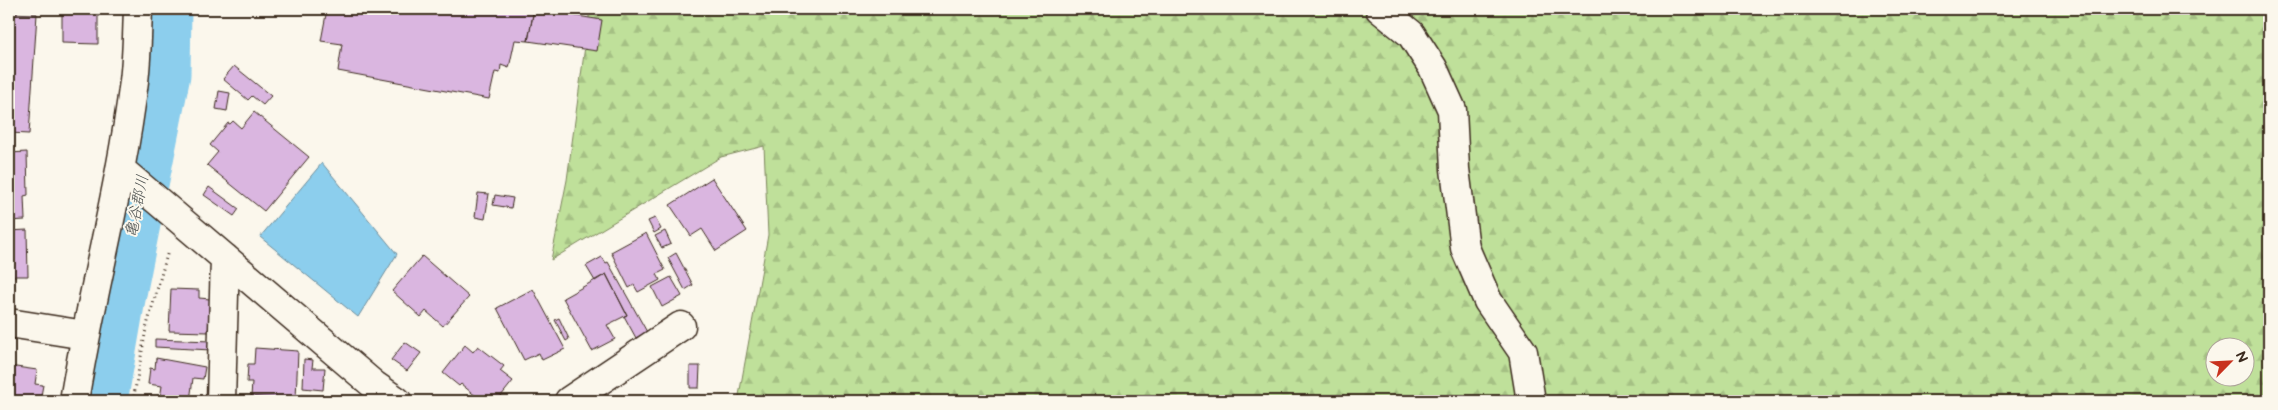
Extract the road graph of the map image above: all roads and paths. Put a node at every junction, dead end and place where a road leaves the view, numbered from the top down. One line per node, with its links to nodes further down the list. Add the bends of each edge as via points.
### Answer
1 (138, 9): 3 (street, via 134,80)
2 (1380, 9): 15 (street, via 1411,34 1433,68 1452,110 1455,170 1465,248 1488,301 1523,352)
3 (120, 169): 4 (street); 8 (street)
4 (178, 217): 5 (street); 11 (path, via 146,330)
5 (225, 258): 9 (street); 12 (street)
6 (9, 323): 8 (street)
7 (681, 326): 14 (street)
8 (85, 335): 10 (street)
9 (374, 393): 13 (street)
10 (74, 401)
11 (133, 401)
12 (221, 401)
13 (397, 401)
14 (569, 401)
15 (1532, 401)

